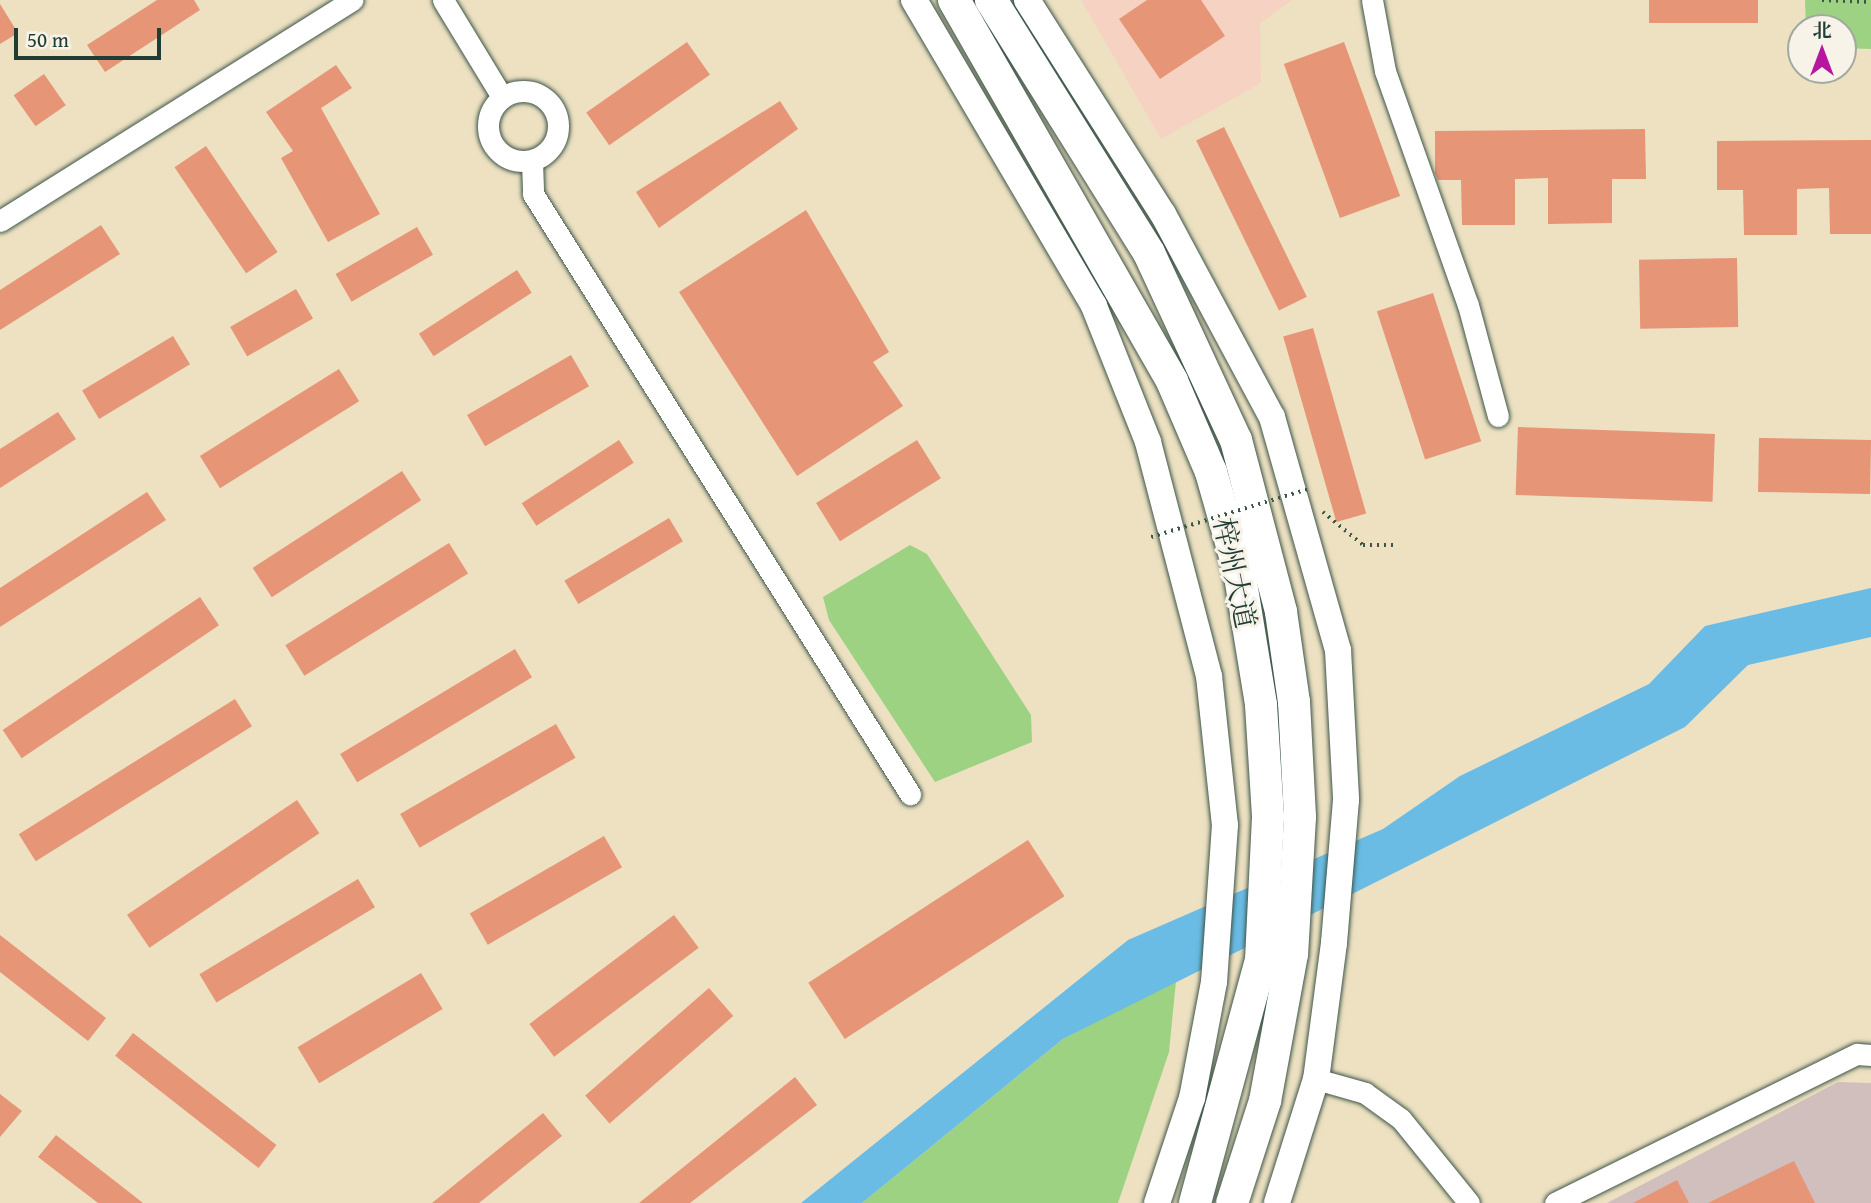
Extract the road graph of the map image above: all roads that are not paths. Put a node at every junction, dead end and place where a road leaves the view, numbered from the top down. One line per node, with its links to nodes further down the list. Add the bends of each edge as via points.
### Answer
1 (352, 0): 10 (street)
2 (443, 0): 8 (street)
3 (914, 0): 15 (main road, via 1094,306 1148,442 1209,676 1225,825 1214,982 1192,1098)
4 (954, 0): 16 (highway, 梓州大道, via 1172,381 1211,472 1241,583 1261,705 1268,817 1261,960)
5 (991, 0): 17 (highway, 梓州大道, via 1149,253 1236,440 1281,612 1294,702 1300,817 1292,954 1265,1101)
6 (1027, 0): 14 (main road, via 1163,214 1272,417 1338,650 1346,800)
7 (1372, 0): 11 (street, via 1385,71 1468,305)
8 (502, 97): 9 (street, via 488,117 490,142 508,159); 9 (street, via 526,90 537,95 548,101 559,123 552,146)
9 (532, 161): 12 (street, via 533,194)
10 (0, 221)
11 (1498, 416)
12 (910, 794)
13 (1871, 1055): 20 (street, via 1857,1054)
14 (1316, 1079): 18 (main road); 19 (street, via 1365,1093 1401,1119)
15 (1157, 1203)
16 (1195, 1203)
17 (1232, 1203)
18 (1277, 1203)
19 (1469, 1203)
20 (1555, 1203)

